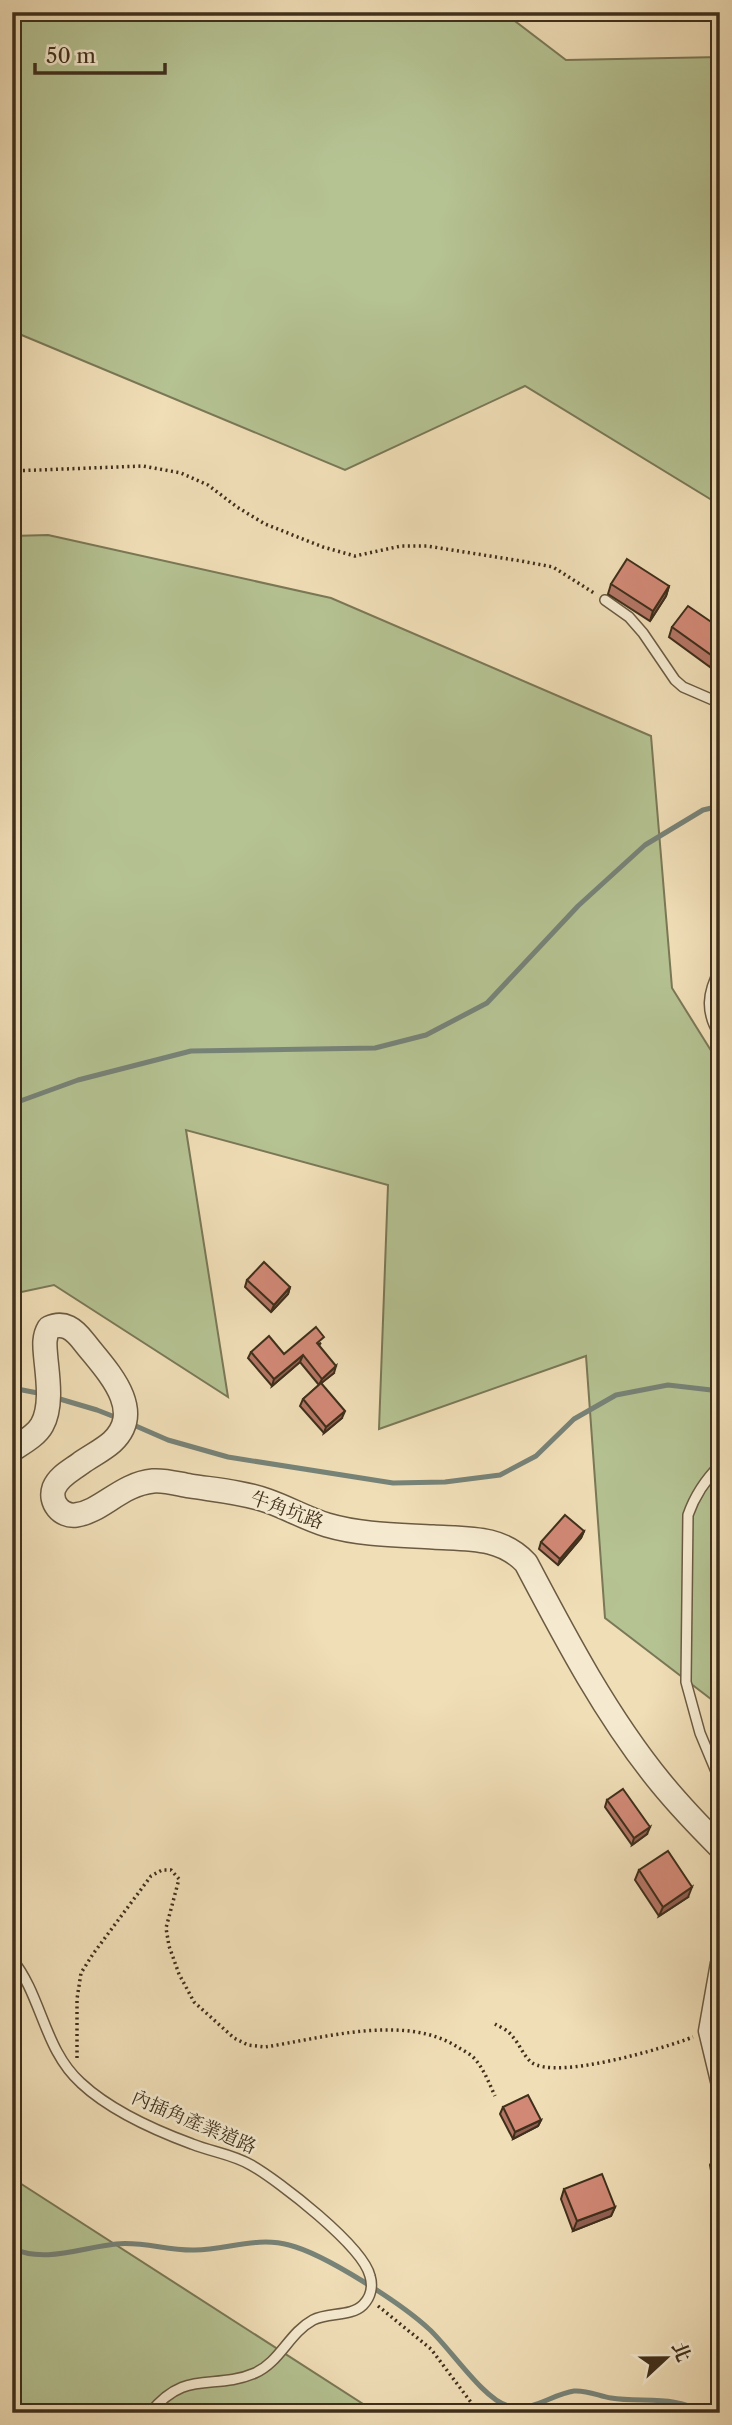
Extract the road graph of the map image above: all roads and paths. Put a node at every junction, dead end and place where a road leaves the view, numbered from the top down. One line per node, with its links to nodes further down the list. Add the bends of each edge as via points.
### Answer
1 (12, 471): 2 (path, via 143,466 181,473 208,485 265,524 323,547 355,556 401,546 427,546 554,567)
2 (605, 600): 3 (lane, via 643,633 675,680)
3 (720, 704)
4 (720, 969): 5 (lane, via 708,1001)
5 (720, 1035)
6 (12, 1450): 9 (street, 牛角坑路, via 42,1425 48,1387 44,1336 58,1324 80,1336 117,1384 126,1414 113,1441 60,1479 53,1490 53,1501 67,1515 78,1515 124,1489 156,1480 246,1494 356,1532 474,1540 514,1550 527,1563 622,1728 661,1783)
7 (720, 1465): 8 (lane, via 695,1497 688,1516 686,1682)
8 (720, 1782)
9 (720, 1847)
10 (12, 1959): 14 (lane, 內插角產業道路, via 29,1986 53,2044)
11 (720, 1963): 13 (street)
12 (495, 2024): 13 (path, via 511,2033 531,2062 545,2069 627,2056)
13 (708, 2031): 15 (street)
14 (78, 2081): 16 (path, via 81,1973 151,1876 171,1870 178,1879 166,1927 179,1974 194,2002 234,2038 265,2046 387,2029 418,2031 472,2056); 17 (lane, 內插角產業道路, via 100,2099 151,2127 229,2154 276,2181 313,2210 362,2261 370,2274)
15 (720, 2081)
16 (495, 2096)
17 (369, 2298): 18 (lane, via 360,2308 314,2319 299,2329 273,2362 256,2373 194,2382 174,2390); 19 (path, via 431,2349)
18 (150, 2413)
19 (479, 2413)

